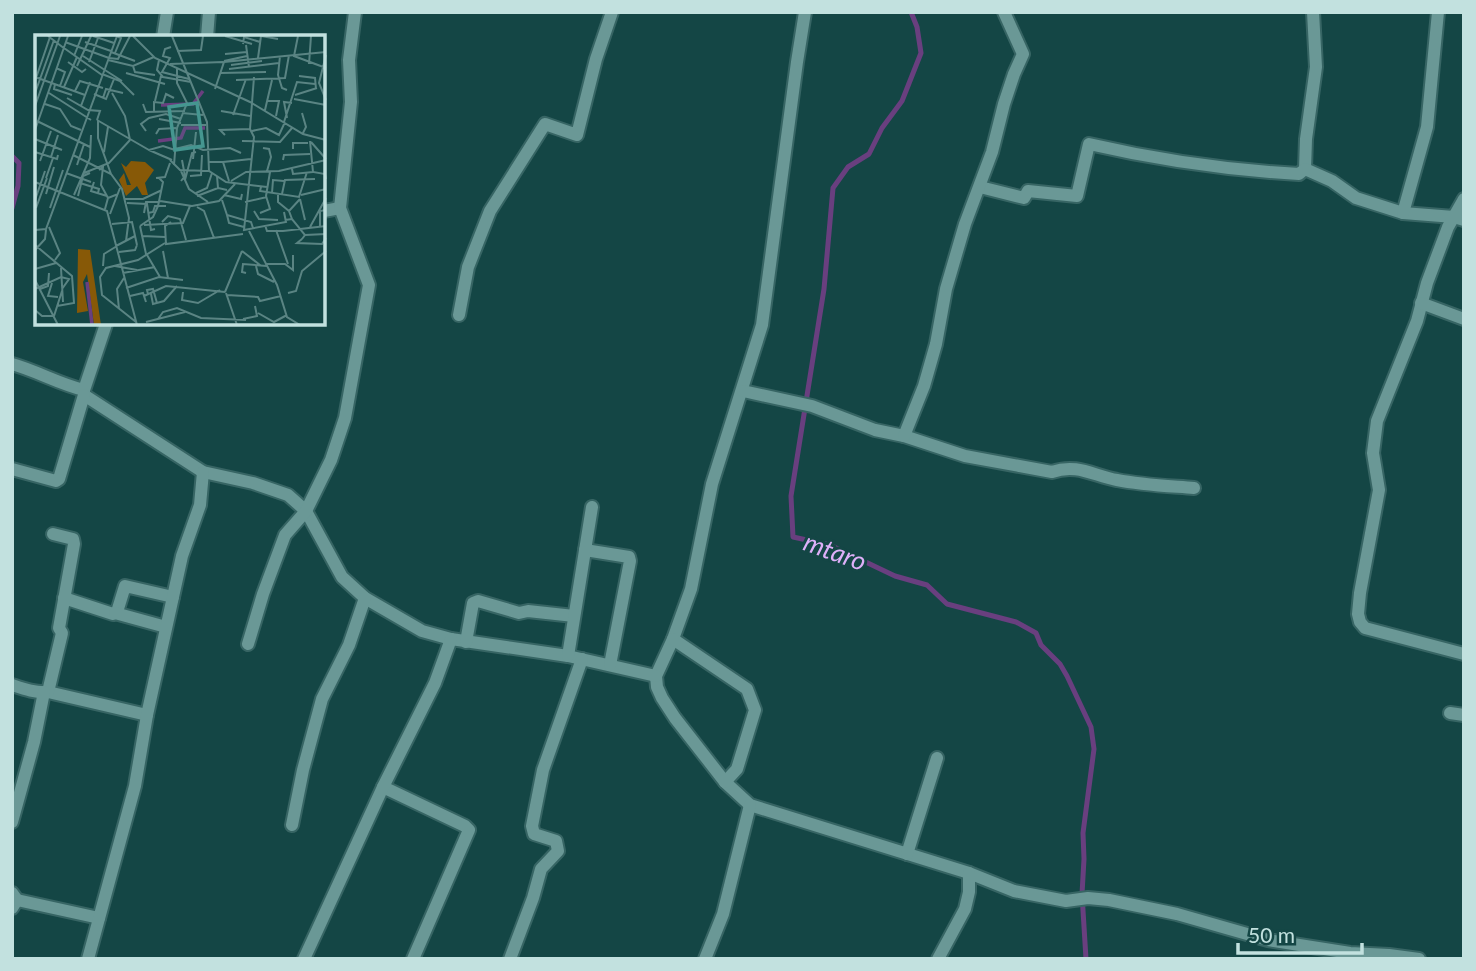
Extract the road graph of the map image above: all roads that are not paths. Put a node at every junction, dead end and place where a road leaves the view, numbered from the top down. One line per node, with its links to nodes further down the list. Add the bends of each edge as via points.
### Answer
1 (167, 12): 9 (street)
2 (209, 12): 10 (street)
3 (355, 12): 14 (street)
4 (612, 12): 19 (street, via 577,135 545,124 490,211 468,267)
5 (805, 12): 23 (street, via 762,325)
6 (1004, 12): 12 (street, via 1023,54)
7 (1313, 12): 11 (street, via 1316,67)
8 (1438, 12): 16 (street, via 1427,127)
9 (163, 35)
10 (207, 35)
11 (1305, 169): 12 (street, via 1299,174 1251,172 1088,144 1077,196 1028,191 1024,198); 16 (street, via 1356,198)
12 (980, 187): 25 (street, via 946,289 936,344)
13 (1464, 199): 17 (street)
14 (340, 208): 15 (street); 30 (street, via 369,285 345,418)
15 (326, 211)
16 (1404, 213): 17 (street)
17 (1459, 218): 18 (street, via 1448,227)
18 (1422, 303): 20 (street); 43 (street, via 1377,421 1373,453 1379,490 1358,614 1365,628)
19 (459, 315)
20 (1464, 320)
21 (105, 326): 24 (street)
22 (12, 364): 24 (street)
23 (743, 391): 25 (street, via 812,406); 40 (street, via 712,484 691,589)
24 (84, 393): 26 (street, via 59,479); 27 (street)
25 (904, 436): 28 (street, via 965,456 1052,472 1064,468 1114,480)
26 (12, 469)
27 (203, 472): 30 (street, via 288,495); 33 (street, via 200,505)
28 (1194, 488)
29 (592, 507): 32 (street)
30 (306, 511): 35 (street, via 342,577); 42 (street, via 285,535)
31 (52, 534): 34 (street, via 69,537 74,544)
32 (585, 550): 37 (street); 46 (street, via 631,561)
33 (173, 597): 36 (street, via 125,586); 38 (street)
34 (64, 598): 36 (street); 49 (street, via 62,633)
35 (365, 598): 39 (street, via 422,631); 58 (street, via 349,645 322,699)
36 (115, 613): 38 (street)
37 (574, 616): 41 (street, via 519,613 478,601 473,603); 44 (street)
38 (166, 627): 51 (street)
39 (451, 639): 41 (street); 55 (street, via 435,683)
40 (673, 639): 47 (street); 54 (street, via 747,689 752,700 754,710 737,769)
41 (466, 642): 44 (street)
42 (248, 644)
43 (1464, 654)
44 (568, 656): 45 (street)
45 (582, 659): 46 (street); 66 (street, via 543,769 532,826 534,834 556,841 558,851 541,869)
46 (610, 665): 47 (street)
47 (656, 676): 54 (street, via 657,687 675,718)
48 (12, 685): 49 (street)
49 (46, 692): 51 (street); 57 (street)
50 (1450, 713): 52 (street)
51 (148, 715): 62 (street, via 135,786)
52 (1464, 715)
53 (937, 758): 59 (street)
54 (725, 782): 56 (street)
55 (383, 787): 64 (street); 65 (street, via 469,830)
56 (750, 805): 59 (street); 67 (street, via 723,914)
57 (12, 822)
58 (292, 825)
59 (907, 854): 60 (street)
60 (969, 873): 68 (street, via 965,909); 69 (street, via 1014,891 1066,901 1109,900 1268,940)
61 (14, 900): 62 (street)
62 (99, 918): 63 (street)
63 (88, 959)
64 (304, 959)
65 (413, 959)
66 (510, 959)
67 (705, 959)
68 (938, 959)
69 (1419, 959)

